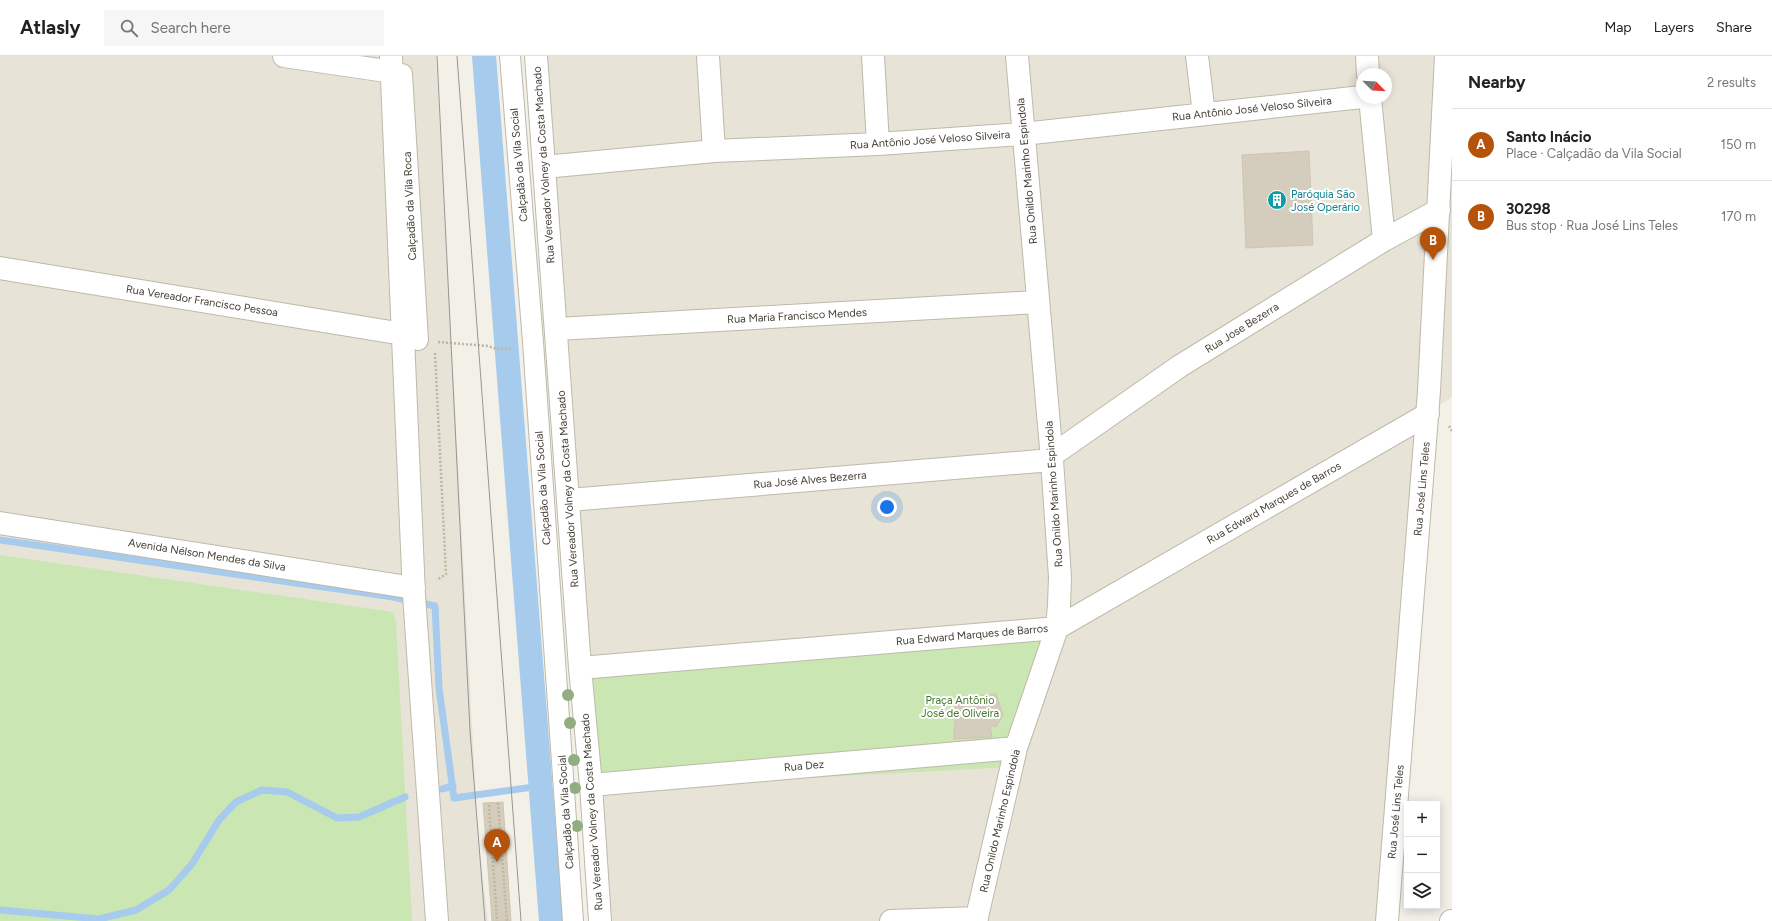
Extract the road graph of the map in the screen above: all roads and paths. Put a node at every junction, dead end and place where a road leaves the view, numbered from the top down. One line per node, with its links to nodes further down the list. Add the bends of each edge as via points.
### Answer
1 (284, 56): 10 (street)
2 (510, 56): 43 (street, Calçadão da Vila Social, via 533,342)
3 (536, 56): 18 (street, Rua Vereador Volney da Costa Machado)
4 (708, 56): 17 (street)
5 (873, 56): 16 (street)
6 (1017, 56): 15 (street, Rua Onildo Marinho Espindola)
7 (1197, 56): 14 (street)
8 (1367, 56): 11 (street)
9 (1446, 56): 19 (street, Rua José Lins Teles)
10 (395, 61): 24 (street)
11 (1368, 68)
12 (1356, 98): 14 (street, Rua Antônio José Veloso Silveira)
13 (1371, 104): 20 (street)
14 (1204, 114): 15 (street, Rua Antônio José Veloso Silveira)
15 (1023, 134): 16 (street, Rua Antônio José Veloso Silveira); 22 (street, Rua Onildo Marinho Espindola)
16 (878, 144): 17 (street, Rua Antônio José Veloso Silveira)
17 (714, 151): 18 (street, Rua Antônio José Veloso Silveira)
18 (544, 167): 23 (street, Rua Vereador Volney da Costa Machado)
19 (1439, 210): 20 (street, Rua Jose Bezerra); 28 (street, Rua José Lins Teles)
20 (1384, 240): 29 (street, Rua Jose Bezerra, via 1180,366)
21 (0, 268): 24 (street, Rua Vereador Francisco Pessoa)
22 (1038, 302): 23 (street, Rua Maria Francisco Mendes); 29 (street, Rua Onildo Marinho Espindola)
23 (556, 329): 30 (street, Rua Vereador Volney da Costa Machado)
24 (404, 334): 32 (street)
25 (435, 342): 27 (path)
26 (435, 349): 32 (path, via 446,574)
27 (514, 349)
28 (1428, 414): 33 (street, Rua Edward Marques de Barros); 46 (street, Rua José Lins Teles)
29 (1051, 458): 30 (street, Rua José Alves Bezerra); 33 (street, Rua Onildo Marinho Espindola, via 1060,577)
30 (568, 500): 34 (street, Rua Vereador Volney da Costa Machado)
31 (0, 523): 32 (street, Avenida Nélson Mendes da Silva)
32 (414, 598): 40 (street)
33 (1057, 628): 34 (street, Rua Edward Marques de Barros); 35 (street, Rua Onildo Marinho Espindola)
34 (580, 668): 36 (street, Rua Vereador Volney da Costa Machado)
35 (1016, 748): 36 (street, Rua Dez); 39 (street, Rua Onildo Marinho Espindola)
36 (591, 785): 44 (street, Rua Vereador Volney da Costa Machado)
37 (498, 803): 42 (path)
38 (489, 805): 41 (path)
39 (976, 919): 45 (street)
40 (437, 921)
41 (497, 921)
42 (507, 921)
43 (573, 921)
44 (600, 921)
45 (891, 921)
46 (1387, 921)

